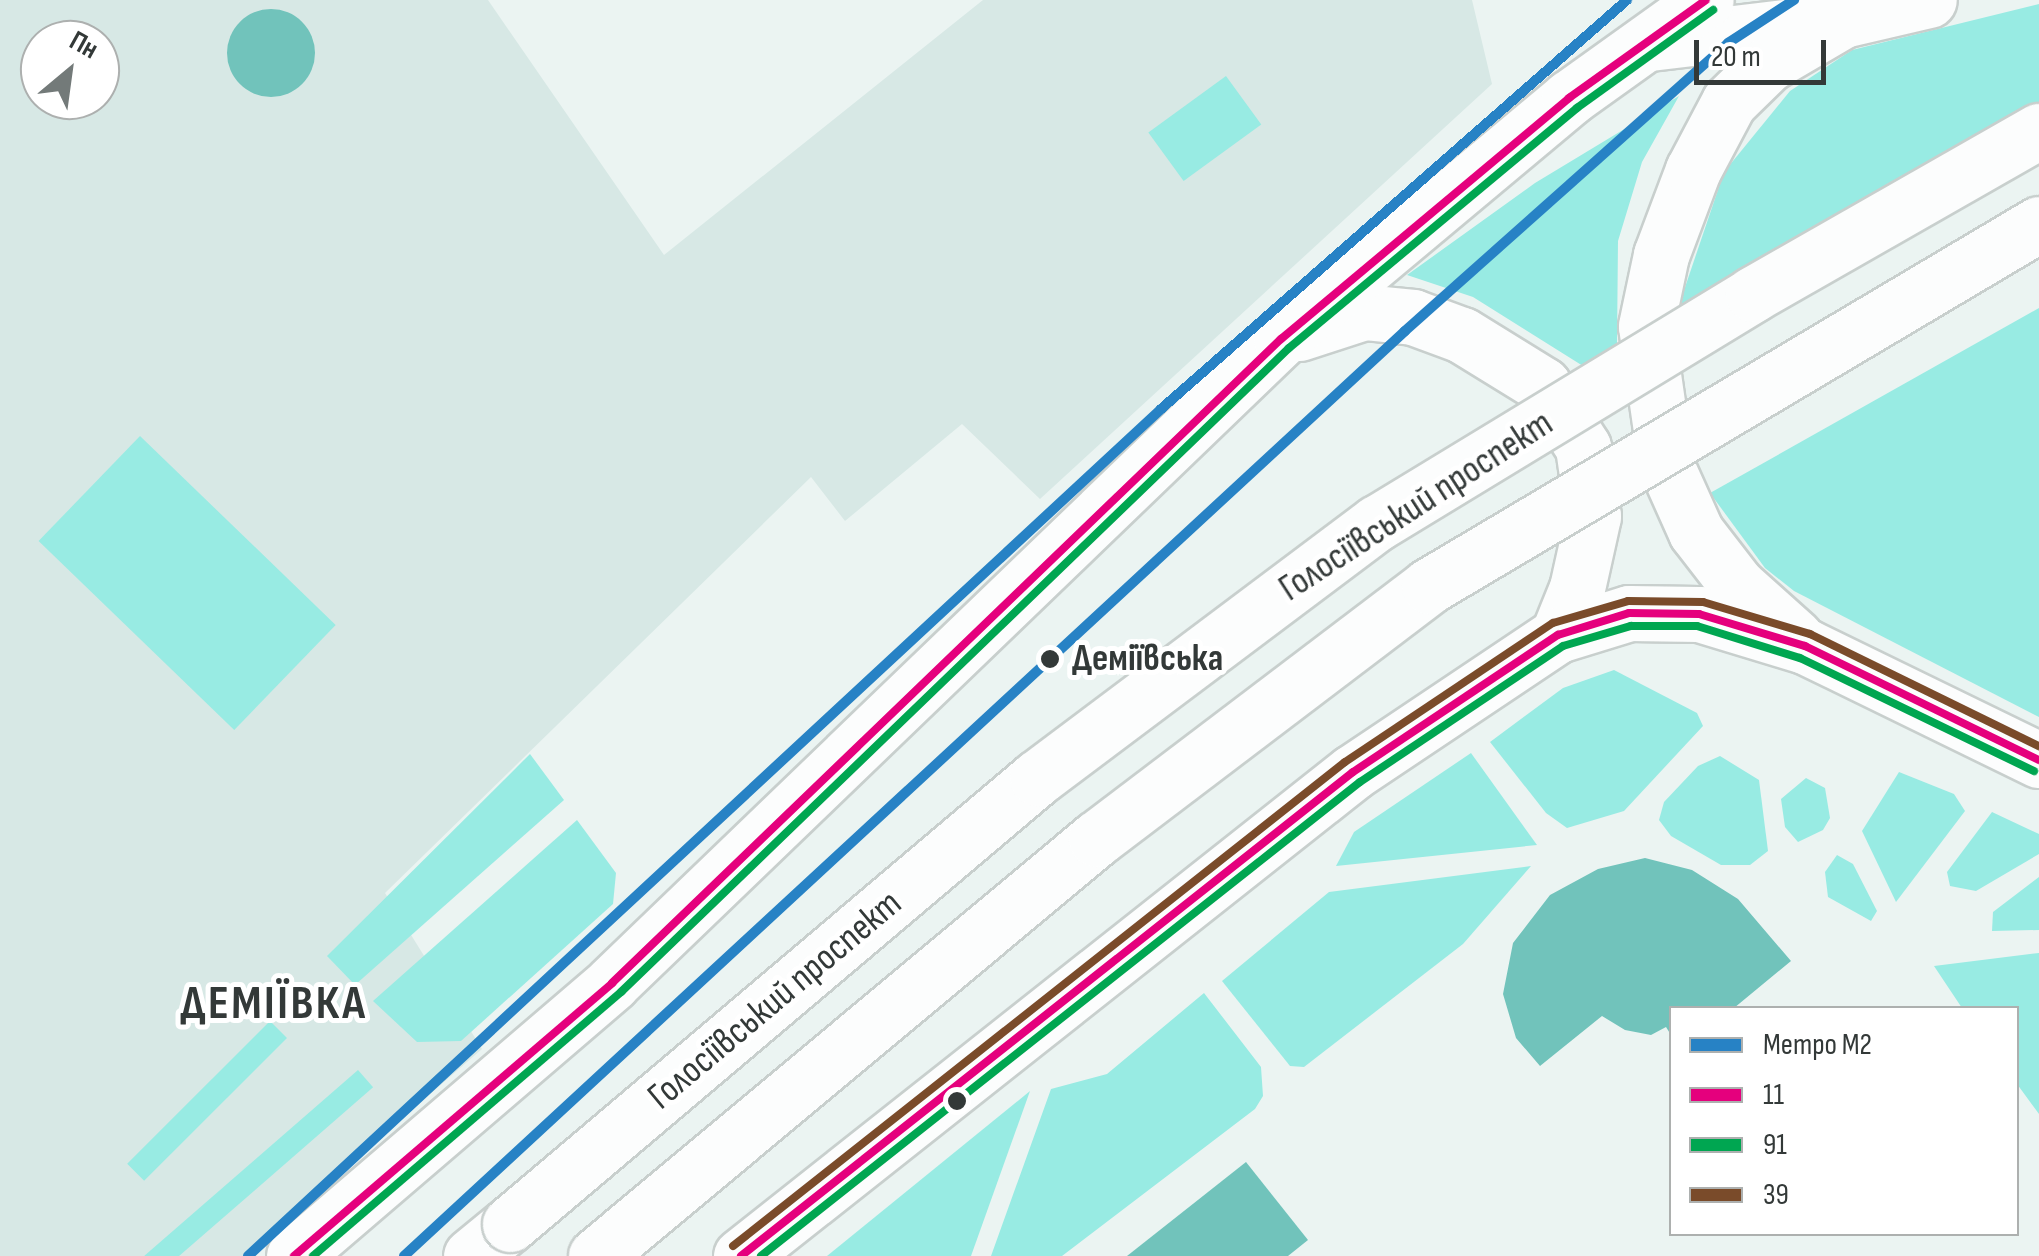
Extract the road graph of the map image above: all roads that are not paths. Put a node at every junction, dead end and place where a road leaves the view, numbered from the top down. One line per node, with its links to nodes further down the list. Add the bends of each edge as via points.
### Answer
1 (1706, 0): 4 (main road)
2 (1929, 0): 3 (main road)
3 (1843, 20): 4 (main road); 9 (main road, via 1768,64 1730,102 1693,170 1660,256 1646,326 1666,465 1696,532 1737,585)
4 (1642, 44): 7 (main road, via 1418,220)
5 (2039, 131): 11 (main road, Голосіївський проспект, bridge, via 1752,294 1377,523 1037,778)
6 (2039, 224): 13 (main road, Голосіївський проспект, bridge, via 1429,586 1096,840)
7 (1282, 339): 8 (main road, via 1364,312 1413,317 1462,335 1543,385 1582,447 1593,516 1578,588); 12 (main road, via 612,983)
8 (1558, 635): 9 (main road, via 1629,613 1699,614); 14 (main road, via 1353,772)
9 (1805, 646): 10 (main road)
10 (2039, 760)
11 (490, 1240)
12 (294, 1256)
13 (596, 1256)
14 (740, 1256)

